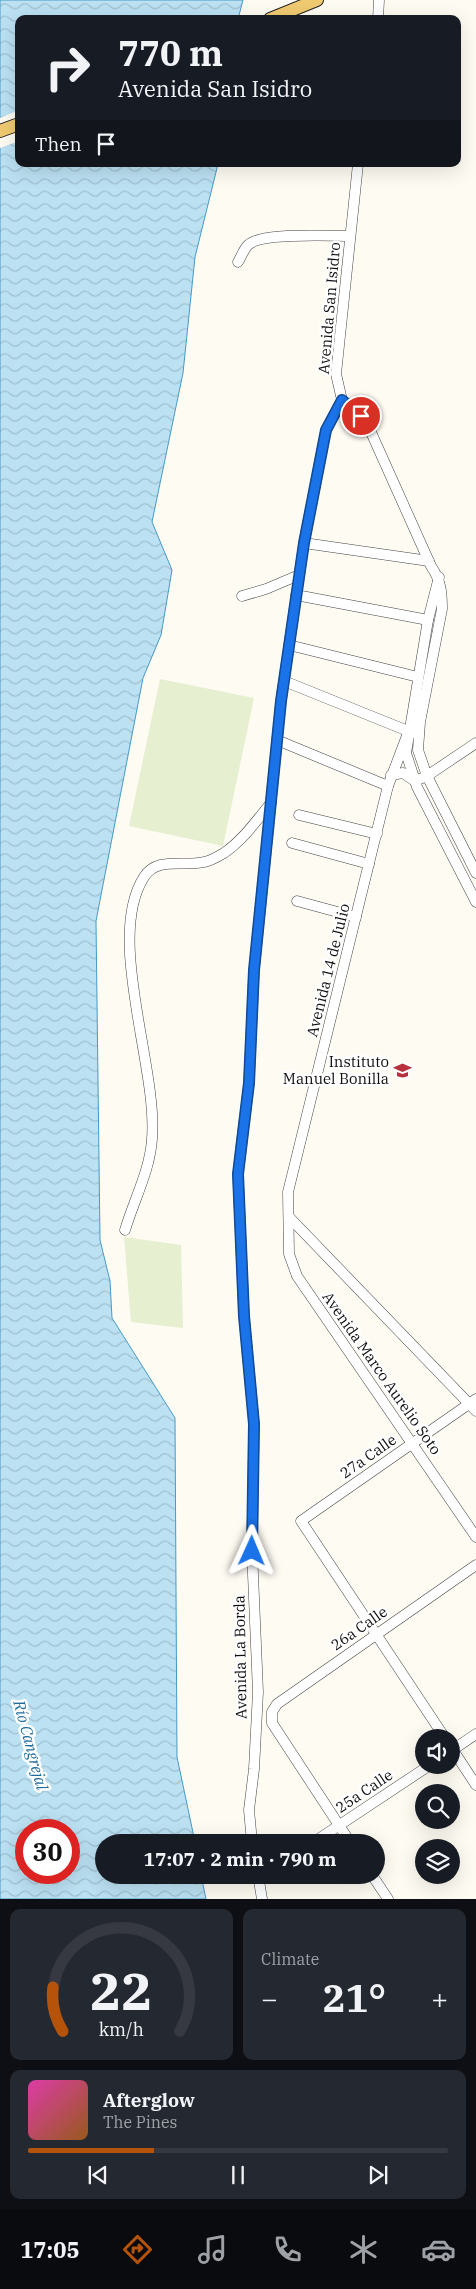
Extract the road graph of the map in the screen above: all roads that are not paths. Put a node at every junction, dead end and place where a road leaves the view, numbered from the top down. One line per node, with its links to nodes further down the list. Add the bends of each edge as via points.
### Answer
1 (317, 0): 3 (main road)
2 (379, 0): 4 (street)
3 (280, 15)
4 (378, 15)
5 (15, 125): 6 (main road)
6 (0, 131)
7 (358, 167): 8 (street, Avenida San Isidro)
8 (350, 236): 9 (street, via 259,240 248,245); 10 (street, Avenida San Isidro, via 336,374)
9 (238, 262)
10 (342, 400): 11 (street, Avenida La Borda, via 326,430); 12 (street, via 361,416 374,436)
11 (304, 543): 12 (street); 13 (street, Avenida La Borda)
12 (429, 561): 14 (street)
13 (299, 575): 15 (street, Avenida La Borda); 16 (street)
14 (439, 577): 17 (street); 19 (street, via 442,609)
15 (296, 595): 17 (street); 18 (street, Avenida La Borda)
16 (242, 596)
17 (428, 620): 19 (street)
18 (289, 645): 20 (street); 21 (street, Avenida La Borda)
19 (429, 647): 20 (street); 23 (street)
20 (418, 677): 22 (street)
21 (284, 681): 22 (street); 24 (street, Avenida La Borda)
22 (408, 733): 23 (street); 27 (street, Avenida 14 de Julio); 28 (street, via 406,752)
23 (419, 734): 26 (street, via 418,750)
24 (278, 740): 27 (street); 29 (street, Avenida La Borda)
25 (476, 742): 26 (street)
26 (427, 776): 28 (street); 34 (street)
27 (390, 780): 28 (street, via 403,773); 31 (street, Avenida 14 de Julio)
28 (415, 781): 36 (street)
29 (272, 802): 39 (street, via 246,834 224,853 204,862 156,866 144,876 132,902 129,942 151,1104 152,1139 146,1170); 53 (street, Avenida La Borda, via 254,970 249,1083 238,1174 244,1316 254,1424 252,1551 258,1692 249,1810)
30 (299, 815): 31 (street)
31 (376, 834): 33 (street, Avenida 14 de Julio)
32 (292, 843): 33 (street)
33 (369, 864): 37 (street, Avenida 14 de Julio)
34 (476, 873)
35 (298, 901): 37 (street)
36 (476, 902)
37 (356, 917): 38 (street, Avenida 14 de Julio, via 288,1192)
38 (289, 1217): 40 (street); 42 (street, Avenida Marco Aurelio Soto, via 289,1254 297,1276)
39 (125, 1230)
40 (472, 1401): 41 (street); 42 (street, 27a Calle)
41 (476, 1411)
42 (412, 1443): 43 (street, Avenida Marco Aurelio Soto); 45 (street, 27a Calle, via 301,1521)
43 (476, 1537)
44 (476, 1565): 45 (street, 26a Calle)
45 (376, 1634): 46 (street); 52 (street, 26a Calle, via 277,1704 272,1712 272,1723)
46 (439, 1729)
47 (476, 1734): 48 (street)
48 (460, 1744)
49 (460, 1761): 51 (street)
50 (417, 1774): 52 (street, 25a Calle)
51 (476, 1785)
52 (339, 1826): 54 (street, 25a Calle); 55 (street)
53 (251, 1834)
54 (326, 1834)
55 (344, 1834)
56 (261, 1884): 58 (street)
57 (378, 1884): 59 (street)
58 (262, 1899)
59 (388, 1899)

